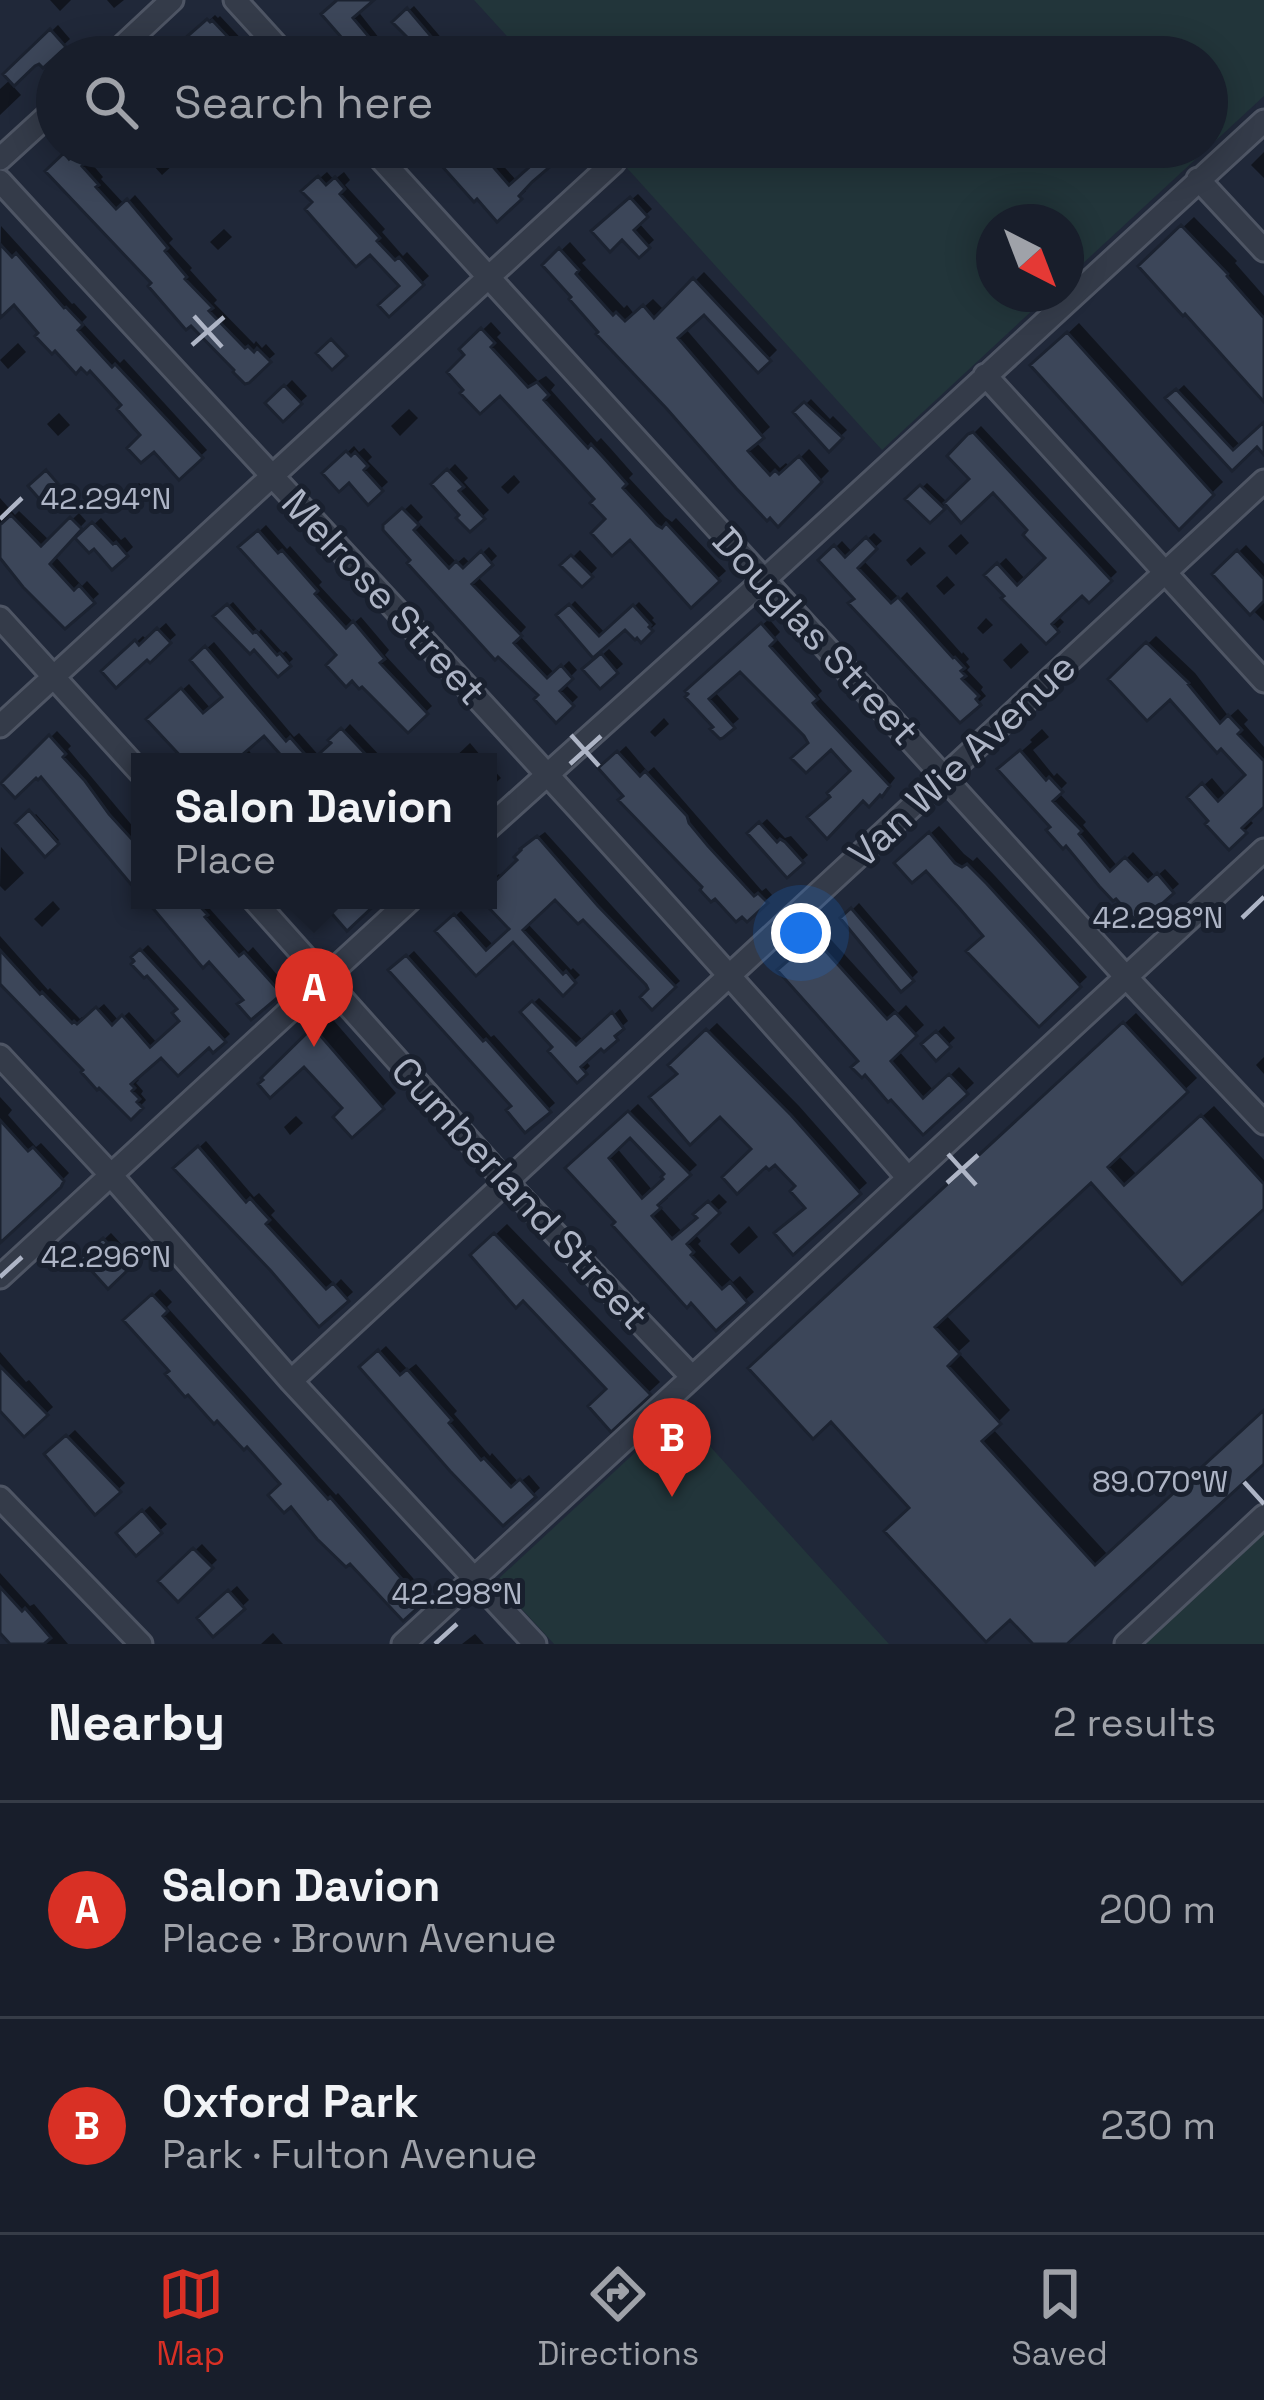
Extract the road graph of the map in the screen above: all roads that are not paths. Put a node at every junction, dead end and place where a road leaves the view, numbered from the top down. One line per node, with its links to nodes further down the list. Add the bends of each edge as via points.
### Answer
1 (172, 0): 3 (street)
2 (235, 0): 4 (street)
3 (133, 36)
4 (268, 36)
5 (1264, 121): 7 (street)
6 (36, 125): 8 (street)
7 (1228, 153)
8 (0, 158)
9 (389, 168): 15 (street, Douglas Street)
10 (607, 168): 15 (street)
11 (1211, 168): 12 (street)
12 (1198, 179): 14 (street); 16 (street)
13 (0, 181): 17 (street, Melrose Street)
14 (1264, 250)
15 (489, 277): 17 (street); 20 (street, Douglas Street)
16 (986, 375): 19 (street); 20 (street)
17 (270, 476): 22 (street); 26 (street, Melrose Street)
18 (1264, 481): 19 (street, Van Wie Avenue)
19 (1165, 573): 23 (street); 27 (street, Van Wie Avenue)
20 (764, 580): 26 (street); 27 (street, Douglas Street)
21 (0, 618): 22 (street)
22 (54, 676): 24 (street); 25 (street)
23 (1264, 682)
24 (0, 726)
25 (131, 762)
26 (547, 773): 28 (street); 32 (street, Melrose Street)
27 (945, 776): 32 (street, Van Wie Avenue); 33 (street, Douglas Street)
28 (497, 820)
29 (1264, 850): 33 (street)
30 (262, 909): 34 (street, Cumberland Street)
31 (400, 909): 34 (street)
32 (730, 974): 38 (street, Melrose Street); 39 (street, Van Wie Avenue)
33 (1126, 977): 36 (street, Douglas Street); 38 (street)
34 (324, 978): 37 (street); 39 (street, Cumberland Street)
35 (0, 1056): 37 (street)
36 (1264, 1123)
37 (110, 1174): 40 (street); 42 (street)
38 (908, 1178): 41 (street)
39 (506, 1182): 41 (street, Cumberland Street); 42 (street, Van Wie Avenue)
40 (0, 1276)
41 (692, 1377): 45 (street)
42 (291, 1381): 45 (street)
43 (0, 1498): 46 (street)
44 (1264, 1516): 49 (street)
45 (474, 1578): 47 (street); 48 (street)
46 (141, 1644)
47 (403, 1644)
48 (535, 1644)
49 (1126, 1644)

